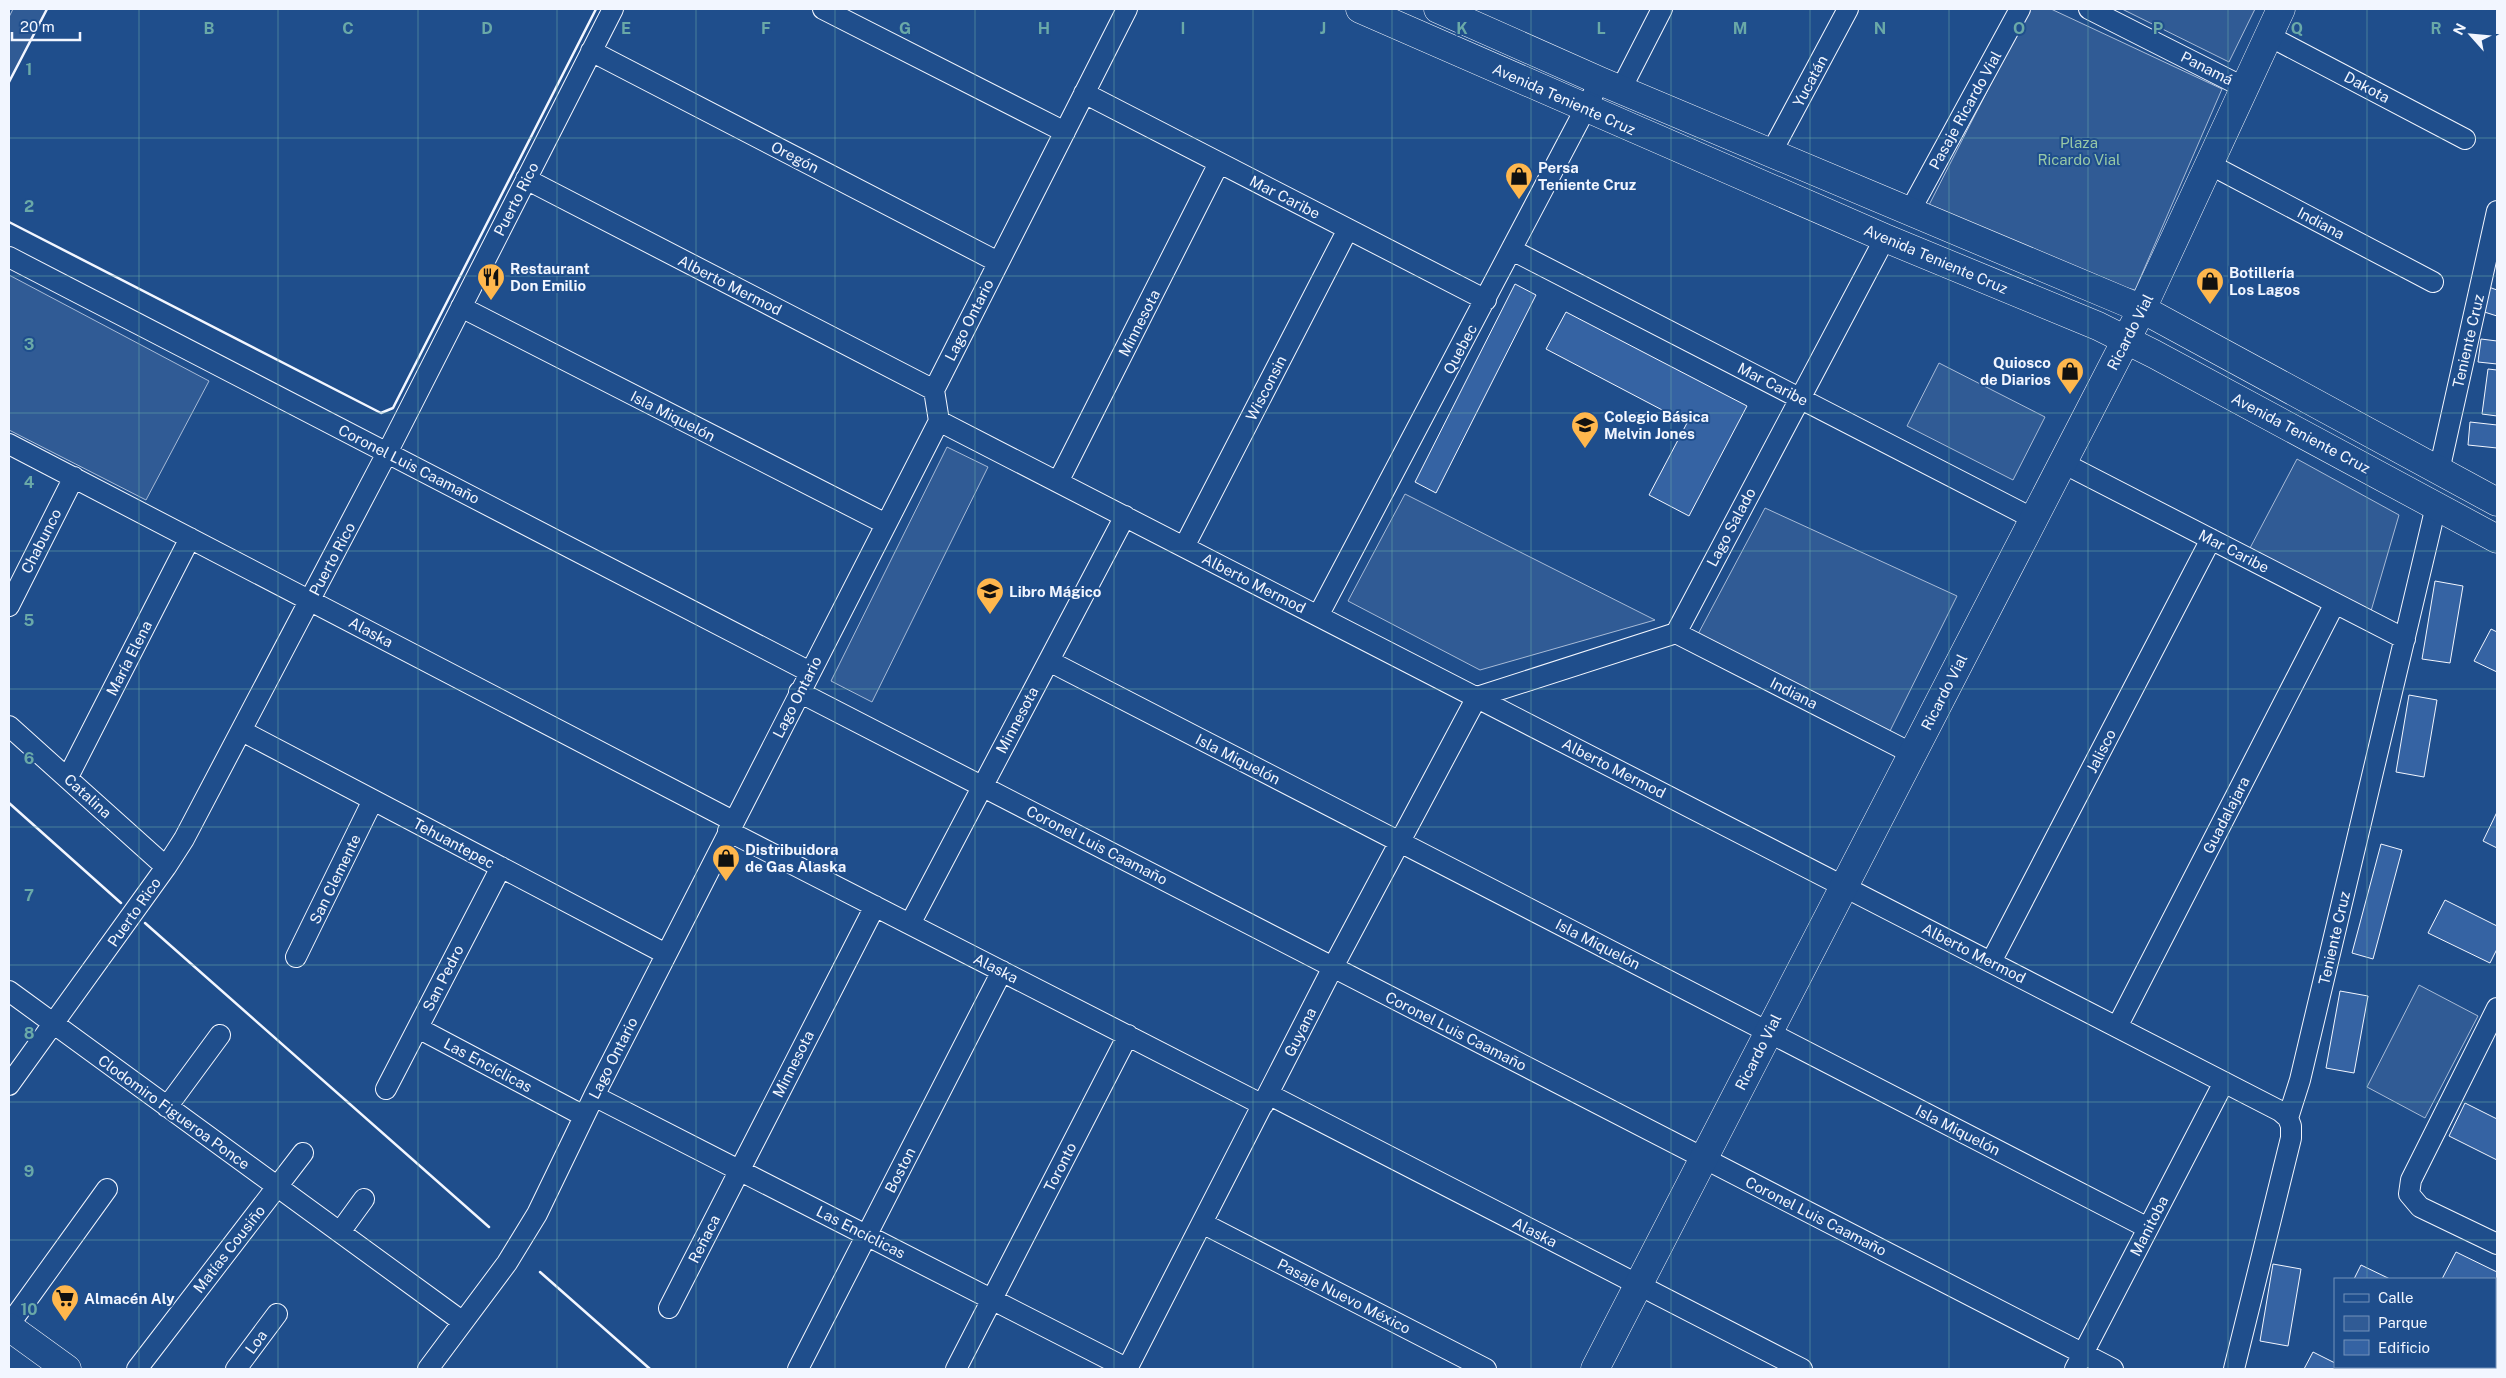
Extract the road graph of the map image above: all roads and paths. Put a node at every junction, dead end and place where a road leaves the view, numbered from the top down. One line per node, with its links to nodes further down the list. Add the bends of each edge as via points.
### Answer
1 (613, 9): 13 (street, Puerto Rico)
2 (823, 9): 18 (street)
3 (1127, 9): 16 (street, Lago Ontario)
4 (1360, 9): 17 (main road, Avenida Teniente Cruz)
5 (1438, 9): 11 (main road, Avenida Teniente Cruz)
6 (1662, 9): 14 (street, Quebec)
7 (1848, 9): 20 (street, Yucatán)
8 (2020, 9): 24 (street, Pasaje Ricardo Vial)
9 (2089, 9): 15 (street, Panamá)
10 (2281, 9): 12 (main road, Ricardo Vial)
11 (1474, 16): 14 (main road, Avenida Teniente Cruz)
12 (2269, 36): 15 (main road, Ricardo Vial); 19 (street, Dakota)
13 (591, 51): 23 (street, Puerto Rico); 30 (street, Oregón)
14 (1611, 85): 17 (street, Quebec); 20 (main road, Avenida Teniente Cruz)
15 (2245, 88): 22 (main road, Ricardo Vial)
16 (1084, 93): 18 (street, Lago Ontario); 21 (street, Mar Caribe)
17 (1587, 109): 27 (main road, Avenida Teniente Cruz); 28 (street, Quebec)
18 (1065, 132): 30 (street, Lago Ontario)
19 (2465, 139)
20 (1771, 153): 24 (main road, Avenida Teniente Cruz)
21 (1219, 163): 26 (street, Mar Caribe); 44 (street, Minnesota)
22 (2209, 164): 31 (street, Indiana); 34 (main road, Ricardo Vial)
23 (526, 179): 33 (street, Puerto Rico); 36 (street, Alberto Mermod)
24 (1910, 211): 34 (main road, Avenida Teniente Cruz)
25 (2497, 211): 42 (street, Teniente Cruz)
26 (1348, 229): 32 (street, Mar Caribe); 53 (street, Wisconsin)
27 (1885, 238): 35 (main road, Avenida Teniente Cruz); 37 (street, Lago Salado)
28 (1512, 250): 32 (street, Quebec); 37 (street, Mar Caribe)
29 (9, 256): 40 (street, Coronel Luis Caamaño)
30 (998, 262): 36 (street, Lago Ontario)
31 (2433, 282)
32 (1486, 300): 57 (street, Quebec)
33 (461, 307): 40 (street, Puerto Rico); 49 (street, Isla Miquelón)
34 (2142, 309): 35 (main road, Ricardo Vial); 42 (main road, Avenida Teniente Cruz)
35 (2126, 340): 41 (main road, Ricardo Vial); 46 (main road, Avenida Teniente Cruz)
36 (934, 390): 38 (street)
37 (1800, 398): 48 (street, Mar Caribe); 58 (street, Lago Salado)
38 (939, 421): 44 (street, Alberto Mermod); 49 (street, Lago Ontario)
39 (9, 444): 43 (street, Alaska)
40 (387, 453): 54 (street, Puerto Rico); 61 (street, Coronel Luis Caamaño)
41 (2063, 463): 48 (main road, Ricardo Vial); 51 (street, Mar Caribe)
42 (2439, 470): 45 (main road, Avenida Teniente Cruz)
43 (74, 477): 50 (street, Alaska); 56 (street, Chabunco)
44 (1058, 482): 47 (street, Alberto Mermod)
45 (2497, 502)
46 (2436, 506): 52 (main road, Avenida Teniente Cruz); 59 (street, Teniente Cruz)
47 (1125, 516): 53 (street, Alberto Mermod); 60 (street, Minnesota)
48 (2034, 519): 66 (main road, Ricardo Vial)
49 (886, 524): 61 (street, Lago Ontario)
50 (190, 538): 54 (street, Alaska); 67 (street, María Elena)
51 (2211, 539): 55 (street, Mar Caribe); 79 (street, Jalisco)
52 (2497, 540)
53 (1184, 547): 57 (street, Alberto Mermod)
54 (310, 600): 65 (street, Puerto Rico); 70 (street, Alaska)
55 (2335, 603): 59 (street, Mar Caribe); 85 (street, Guadalajara)
56 (9, 606)
57 (1318, 616): 63 (street, Alberto Mermod)
58 (1676, 633): 63 (street); 66 (street, Indiana)
59 (2405, 639): 97 (street, Teniente Cruz, via 2300,1080)
60 (1049, 661): 68 (street, Minnesota); 71 (street, Isla Miquelón)
61 (810, 672): 62 (street, Lago Ontario)
62 (800, 692): 68 (street, Coronel Luis Caamaño); 70 (street, Lago Ontario)
63 (1477, 697): 71 (street, Guyana); 74 (street, Alberto Mermod)
64 (9, 726): 67 (street, Catalina)
65 (242, 731): 69 (street, Tehuantepec); 72 (street, Puerto Rico)
66 (1912, 754): 74 (main road, Ricardo Vial)
67 (68, 777): 72 (street, Catalina)
68 (983, 786): 76 (street, Minnesota); 80 (street, Coronel Luis Caamaño)
69 (373, 800): 73 (street, Tehuantepec); 78 (street, San Clemente)
70 (731, 826): 75 (street, Alaska); 77 (street, Lago Ontario)
71 (1399, 842): 80 (street, Guyana); 87 (street, Isla Miquelón)
72 (166, 867): 84 (street, Puerto Rico)
73 (501, 867): 77 (street, Tehuantepec); 86 (street, San Pedro)
74 (1844, 886): 79 (street, Alberto Mermod); 87 (main road, Ricardo Vial)
75 (875, 906): 76 (street, Alaska); 100 (street, Minnesota)
76 (910, 924): 81 (street, Alaska)
77 (666, 954): 93 (street, Lago Ontario)
78 (296, 957)
79 (1991, 962): 85 (street, Alberto Mermod)
80 (1333, 967): 94 (street, Guyana); 99 (street, Coronel Luis Caamaño)
81 (1002, 972): 89 (street, Alaska); 107 (street, Boston)
82 (9, 991): 84 (street, Clodomiro Figueroa Ponce)
83 (2497, 1008): 108 (street, via 2412,1180 2409,1194 2420,1207)
84 (54, 1024): 91 (street, Puerto Rico); 95 (street, Clodomiro Figueroa Ponce)
85 (2117, 1027): 90 (street, Alberto Mermod)
86 (418, 1028): 92 (street, San Pedro); 96 (street, Las Encíclicas)
87 (1769, 1032): 99 (main road, Ricardo Vial); 105 (street, Isla Miquelón)
88 (220, 1035): 95 (street)
89 (1128, 1035): 94 (street, Alaska); 110 (street, Toronto)
90 (2224, 1082): 97 (street, Alberto Mermod); 105 (street, Manitoba)
91 (9, 1085)
92 (386, 1089)
93 (594, 1096): 96 (street, Lago Ontario); 100 (street, Las Encíclicas)
94 (1266, 1099): 104 (street, Guyana); 109 (street, Alaska)
95 (167, 1106): 101 (street, Clodomiro Figueroa Ponce)
96 (584, 1116): 113 (street, Lago Ontario, via 522,1239)
97 (2288, 1118): 127 (street, Teniente Cruz, via 2291,1138)
98 (303, 1153): 101 (street, Matías Cousiño)
99 (1704, 1158): 109 (main road, Ricardo Vial); 115 (street, Coronel Luis Caamaño)
100 (738, 1170): 107 (street, Las Encíclicas); 111 (street, Reñaca)
101 (278, 1187): 106 (street, Clodomiro Figueroa Ponce); 117 (street, Matías Cousiño)
102 (107, 1189): 114 (street)
103 (364, 1199): 106 (street)
104 (1202, 1223): 122 (street, Guyana); 123 (street, Pasaje Nuevo México)
105 (2148, 1228): 115 (street, Manitoba)
106 (340, 1232): 113 (street, Clodomiro Figueroa Ponce)
107 (867, 1235): 110 (street, Las Encíclicas); 120 (street, Boston)
108 (2497, 1244)
109 (1638, 1285): 124 (main road, Ricardo Vial); 125 (street, Alaska)
110 (992, 1300): 121 (street, Toronto); 122 (street, Las Encíclicas)
111 (669, 1308)
112 (276, 1314): 118 (street, Loa)
113 (463, 1322): 119 (street, Lago Ontario)
114 (9, 1326): 116 (main road)
115 (2079, 1361): 126 (street, Coronel Luis Caamaño)
116 (67, 1369)
117 (137, 1369)
118 (236, 1369)
119 (428, 1369)
120 (798, 1369)
121 (956, 1369)
122 (1128, 1369)
123 (1486, 1369)
124 (1595, 1369)
125 (1802, 1369)
126 (2114, 1369)
127 (2234, 1369)

